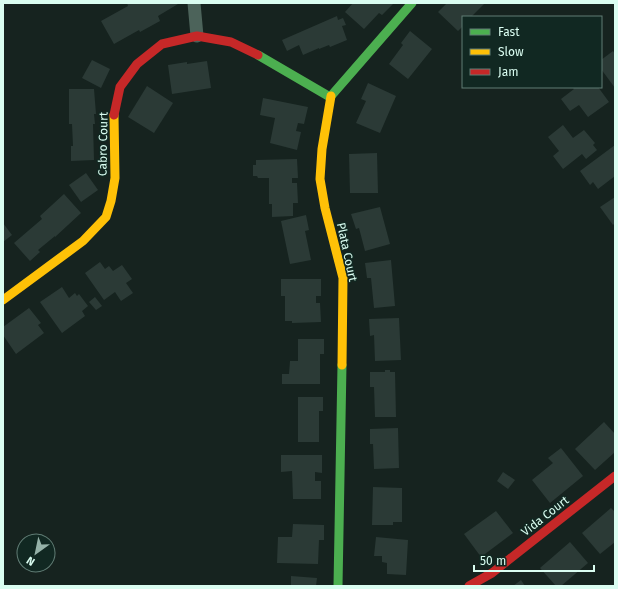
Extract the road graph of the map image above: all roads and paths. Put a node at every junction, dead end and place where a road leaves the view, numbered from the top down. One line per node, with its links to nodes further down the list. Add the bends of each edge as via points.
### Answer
1 (194, 3): 3 (street)
2 (412, 3): 4 (street)
3 (197, 36): 4 (street, Cabro Court, via 231,42); 5 (street, Cabro Court, via 162,44 137,64 120,87 114,115 114,178 106,217 82,241)
4 (330, 97): 7 (street, Plata Court, via 320,179 343,278)
5 (3, 300)
6 (615, 476): 8 (street, Vida Court, via 492,573)
7 (338, 586)
8 (469, 586)

